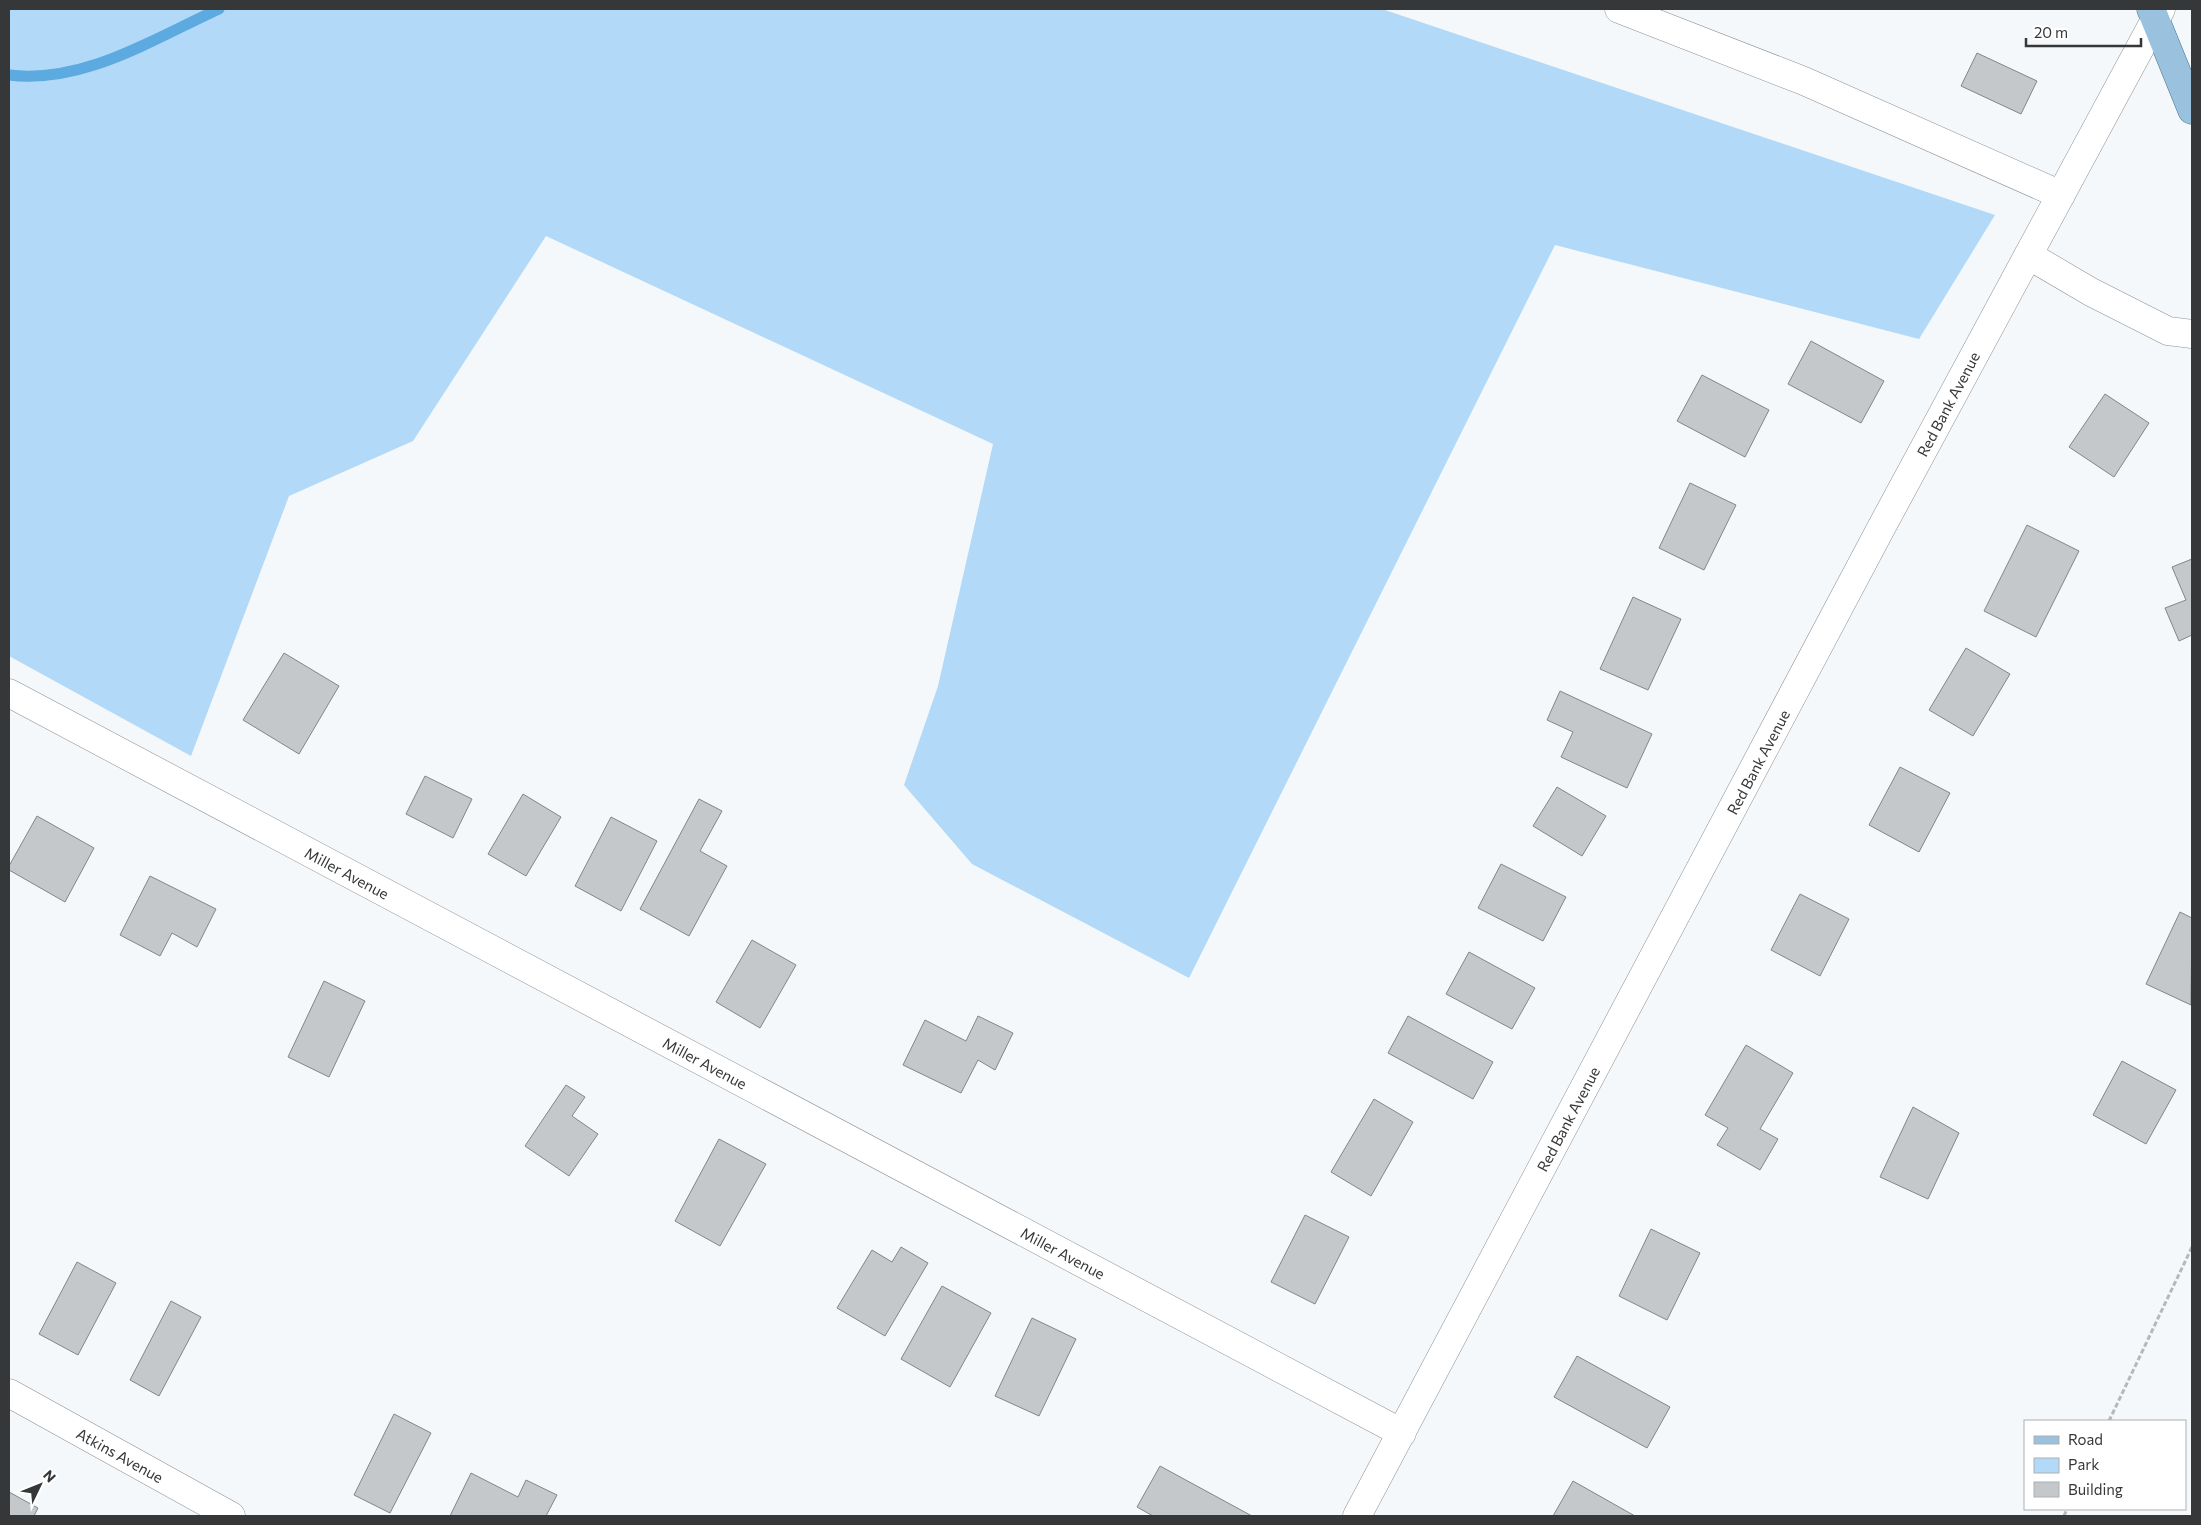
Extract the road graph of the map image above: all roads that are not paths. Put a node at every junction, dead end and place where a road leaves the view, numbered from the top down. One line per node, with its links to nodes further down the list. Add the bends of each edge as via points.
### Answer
1 (1619, 9): 4 (street, via 1804,81)
2 (2156, 12): 3 (main road); 4 (street, Red Bank Avenue)
3 (2192, 110)
4 (2061, 194): 5 (street, Red Bank Avenue)
5 (2028, 255): 6 (street, via 2168,331); 9 (street, Red Bank Avenue)
6 (2192, 334)
7 (9, 693): 9 (street, Miller Avenue)
8 (9, 1393): 10 (street, Atkins Avenue)
9 (1402, 1433): 11 (street, Red Bank Avenue)
10 (231, 1516)
11 (1357, 1516)

